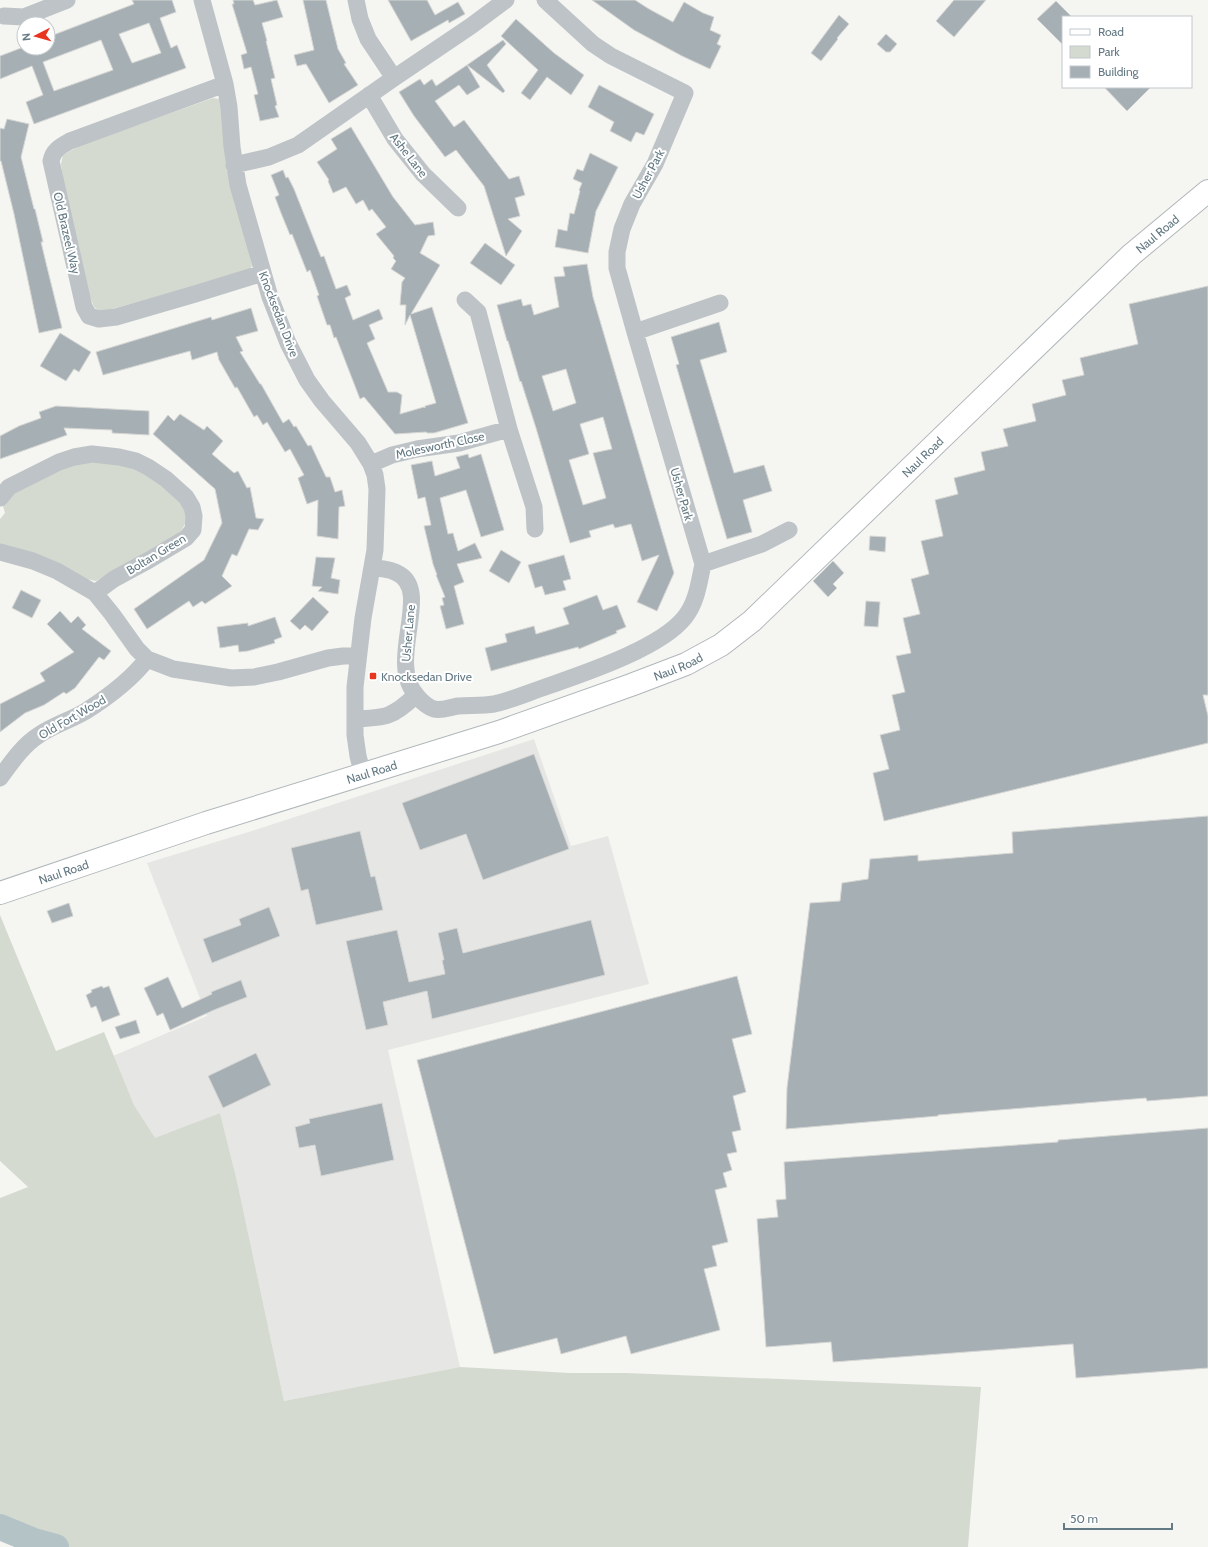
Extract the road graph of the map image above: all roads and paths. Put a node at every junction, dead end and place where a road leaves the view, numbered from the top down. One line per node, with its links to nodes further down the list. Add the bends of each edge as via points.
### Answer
1 (67, 0): 6 (street, via 24,17)
2 (202, 0): 8 (street, Knocksedan Drive)
3 (356, 0): 7 (street, via 368,39)
4 (506, 0): 7 (street)
5 (545, 0): 16 (street, Usher Park, via 593,44 611,56 685,93 655,164 632,204 620,237 617,268)
6 (4, 16)
7 (394, 78): 9 (street)
8 (225, 84): 10 (street, Knocksedan Drive); 13 (street, Old Brazeel Way, via 70,141 52,154 51,161 84,307 89,316 99,319 116,317)
9 (369, 95): 10 (street, via 298,145 269,157); 12 (street, Ashe Lane, via 395,139 423,174)
10 (234, 165): 13 (street, Knocksedan Drive)
11 (1208, 191): 30 (main road, Naul Road, via 1131,255 752,621 721,645 686,664 631,685 500,732)
12 (458, 208)
13 (263, 273): 18 (street, Knocksedan Drive, via 288,343 307,380 358,443)
14 (465, 300): 17 (street, via 478,312)
15 (720, 303): 16 (street)
16 (635, 332): 23 (street, Usher Park)
17 (509, 429): 18 (street, Molesworth Close, via 459,444 392,455); 20 (street, via 534,507)
18 (371, 464): 24 (street, Knocksedan Drive, via 377,489)
19 (0, 498): 25 (street, Boltan Green, via 9,487 59,462 92,454 136,461 166,479 186,498 194,516 193,530 186,538 114,579)
20 (535, 529)
21 (789, 530): 23 (street, via 762,544)
22 (0, 552): 25 (street, via 57,571)
23 (703, 564): 28 (street, Usher Park, via 697,593 685,618 643,647 596,669 492,704 433,709)
24 (373, 567): 26 (street, Knocksedan Drive); 28 (street, Usher Lane, via 397,573 404,578 412,594 405,660 409,686)
25 (95, 594): 27 (street)
26 (358, 656): 27 (street, via 328,658 272,674 231,678 173,669); 29 (street, Knocksedan Drive)
27 (147, 659): 31 (street, Old Fort Wood, via 115,691 85,711 38,735)
28 (416, 695): 29 (street, via 401,710 375,718)
29 (355, 719): 30 (street, Knocksedan Drive, via 358,756)
30 (363, 775): 32 (main road, Naul Road, via 206,823)
31 (0, 778)
32 (0, 893)

